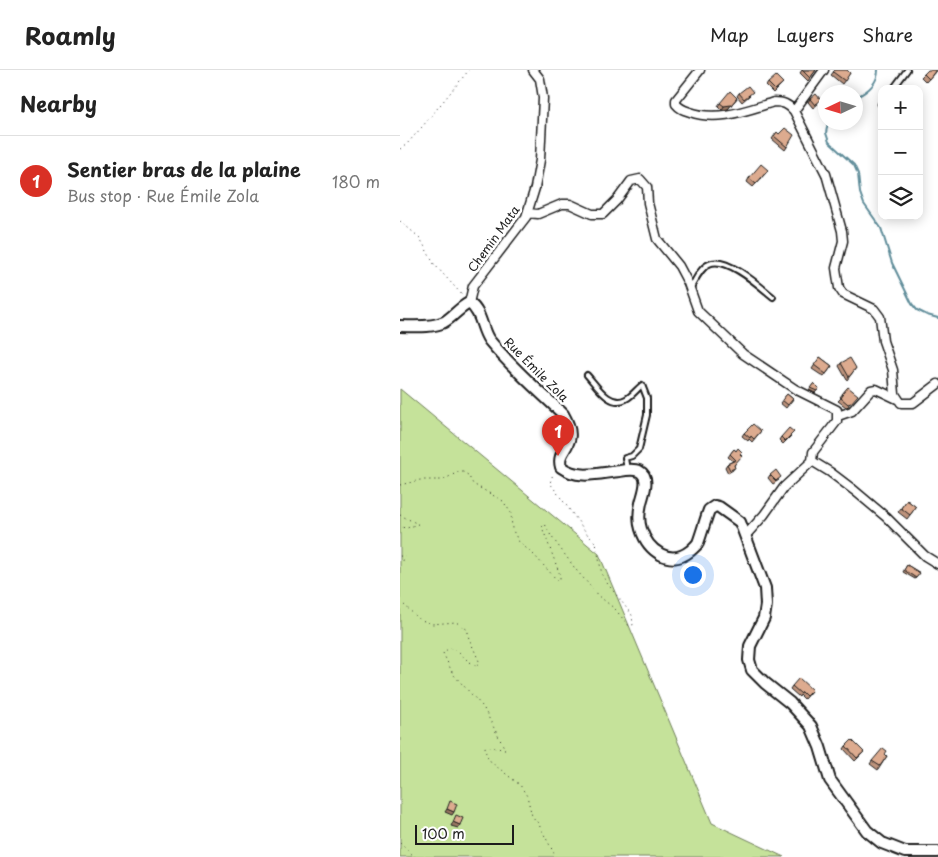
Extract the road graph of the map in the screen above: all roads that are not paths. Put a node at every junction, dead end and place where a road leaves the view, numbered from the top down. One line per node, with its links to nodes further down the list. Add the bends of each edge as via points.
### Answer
1 (533, 70): 7 (street, Chemin Mata, via 542,85 543,104 540,160)
2 (700, 70): 6 (street, via 678,95 676,104 682,109 722,116 781,102)
3 (823, 70): 6 (street)
4 (907, 70): 5 (lane)
5 (896, 85)
6 (794, 111): 14 (street, via 826,174 842,231 844,241 836,268 839,288 843,294 874,309 880,317)
7 (528, 213): 8 (street, via 538,214 570,204 592,214 603,214 631,181 640,179 647,187 657,239 678,266); 10 (street, Chemin Mata, via 473,286)
8 (690, 289): 9 (lane, via 702,270 710,263 717,263 750,277); 15 (street, via 698,311 743,354 795,389 836,410)
9 (773, 297)
10 (470, 303): 11 (main road, via 439,324); 17 (main road, Rue Émile Zola, via 475,307 487,337 502,355 563,414 571,438 561,458 561,467 578,475)
11 (400, 326)
12 (588, 375): 17 (lane, via 607,398 618,401 626,399 642,385 648,415 639,449 625,458)
13 (938, 384): 14 (street, via 913,402 901,403)
14 (897, 399): 15 (street, via 876,389 871,390 852,411)
15 (838, 416): 16 (street, via 813,452)
16 (812, 461): 18 (street, via 784,487); 19 (street, via 856,491 924,556)
17 (626, 470): 18 (main road, via 639,471 644,477 646,488 639,520 648,543 662,556 671,559 683,557 697,545 709,510 715,506 726,510 740,522)
18 (746, 535): 20 (main road, via 765,588 766,605 764,618 750,646 752,670 811,726 830,780 867,831 882,843 905,852)
19 (938, 564)
20 (938, 852)

